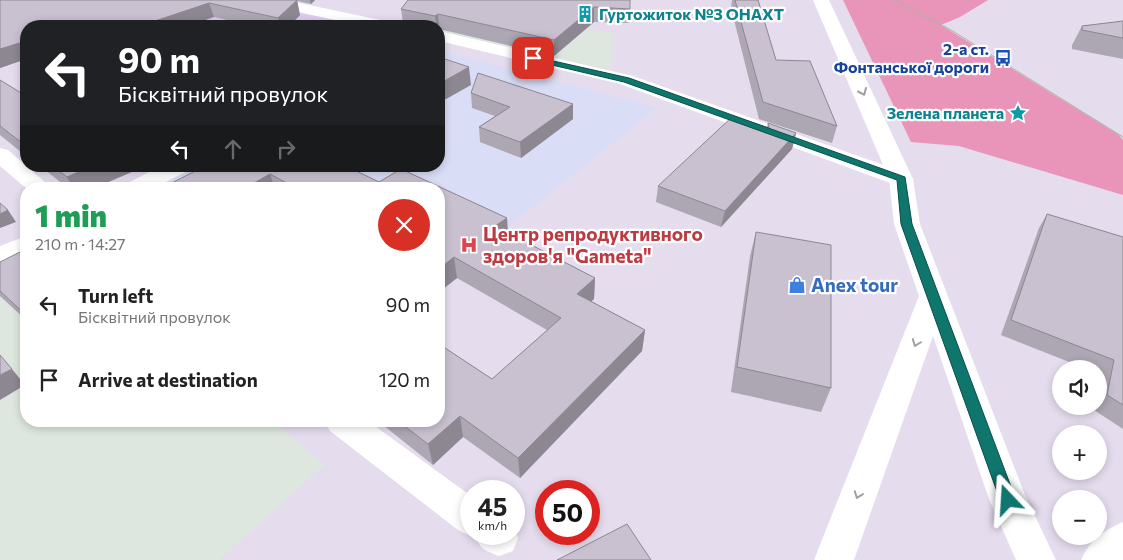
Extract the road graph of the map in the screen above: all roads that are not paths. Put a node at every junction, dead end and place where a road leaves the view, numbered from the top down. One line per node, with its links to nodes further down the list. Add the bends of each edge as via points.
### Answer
1 (264, 0): 3 (main road)
2 (821, 0): 9 (main road, one-way to 9)
3 (357, 20)
4 (445, 37): 9 (main road, via 626,80)
5 (0, 155): 7 (main road)
6 (20, 172): 10 (main road)
7 (20, 172)
8 (167, 172): 11 (main road)
9 (901, 179): 14 (main road, via 906,224)
10 (33, 182)
11 (148, 182)
12 (20, 247): 13 (main road)
13 (0, 257)
14 (933, 298): 18 (main road, one-way to 18); 19 (main road, via 1008,500)
15 (350, 427): 16 (main road)
16 (460, 509)
17 (1123, 541): 20 (main road)
18 (834, 560)
19 (1036, 560)
20 (1101, 560)

